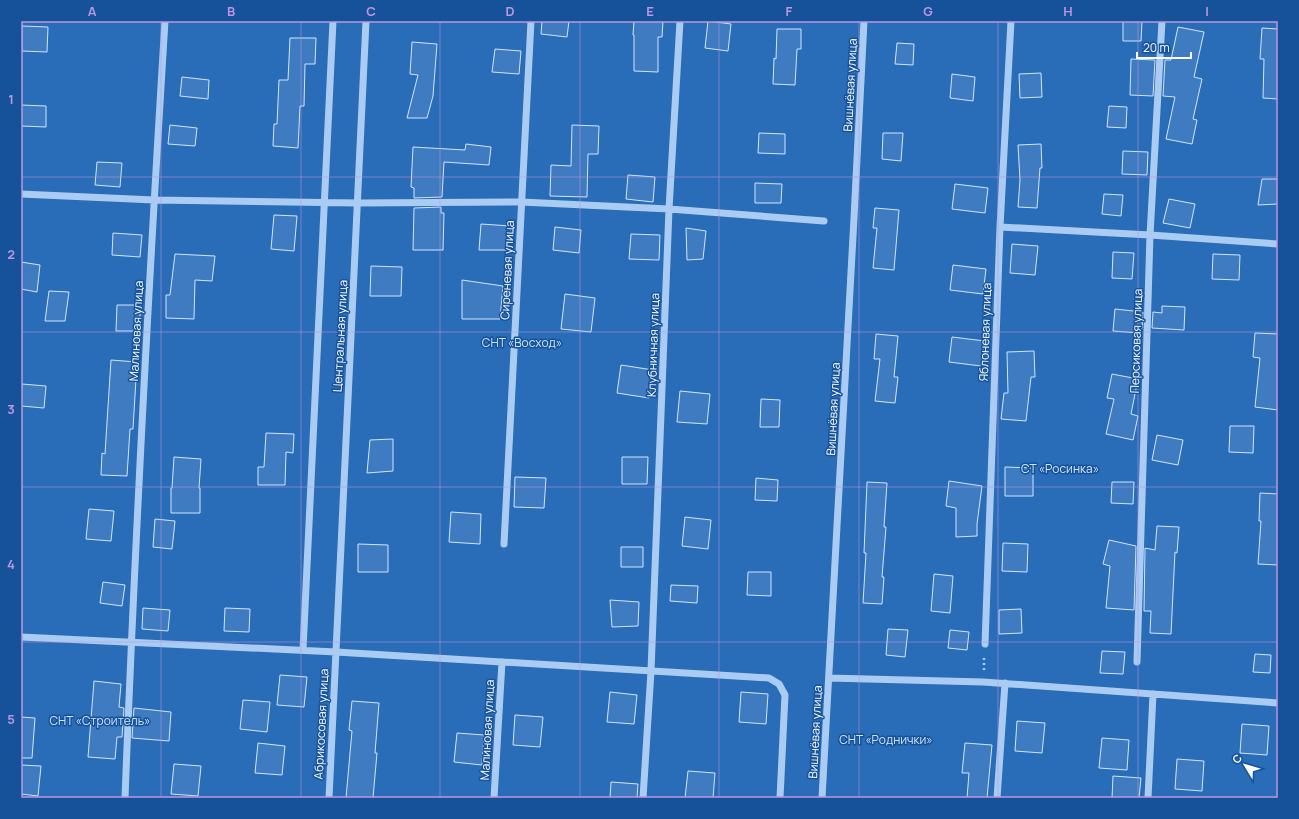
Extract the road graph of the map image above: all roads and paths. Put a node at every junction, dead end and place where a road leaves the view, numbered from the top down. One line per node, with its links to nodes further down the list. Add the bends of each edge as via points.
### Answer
1 (165, 21): 10 (street, Малиновая улица)
2 (333, 21): 11 (street, Центральная улица)
3 (366, 21): 13 (street, Центральная улица)
4 (531, 21): 12 (street, Сиреневая улица)
5 (680, 21): 14 (street, Клубничная улица)
6 (864, 21): 28 (street, Вишнёвая улица)
7 (1011, 21): 16 (street, Яблоневая улица)
8 (1162, 21): 17 (street, Персиковая улица)
9 (21, 194): 10 (street)
10 (154, 200): 11 (street); 21 (street, Малиновая улица)
11 (325, 202): 13 (street); 23 (street, Центральная улица)
12 (521, 202): 13 (street); 14 (street); 19 (street, Сиреневая улица)
13 (358, 203): 24 (street, Центральная улица)
14 (669, 209): 15 (street); 27 (street, Клубничная улица)
15 (824, 220)
16 (1000, 228): 17 (street); 22 (street, Яблоневая улица)
17 (1150, 235): 18 (street); 26 (street, Персиковая улица)
18 (1278, 244)
19 (504, 544)
20 (21, 637): 21 (street)
21 (131, 643): 23 (street); 33 (street, Малиновая улица)
22 (985, 644): 29 (path)
23 (303, 650): 24 (street)
24 (336, 652): 25 (street); 34 (street, Абрикосовая улица)
25 (502, 662): 27 (street); 35 (street, Малиновая улица)
26 (1137, 662)
27 (651, 671): 36 (street); 37 (street, via 769,678 779,684 785,695)
28 (829, 678): 29 (street); 38 (street, Вишнёвая улица)
29 (983, 682): 30 (street)
30 (1005, 684): 31 (street); 39 (street)
31 (1153, 694): 32 (street); 40 (street)
32 (1278, 703)
33 (124, 798)
34 (328, 798)
35 (494, 798)
36 (643, 798)
37 (780, 798)
38 (822, 798)
39 (997, 798)
40 (1148, 798)

